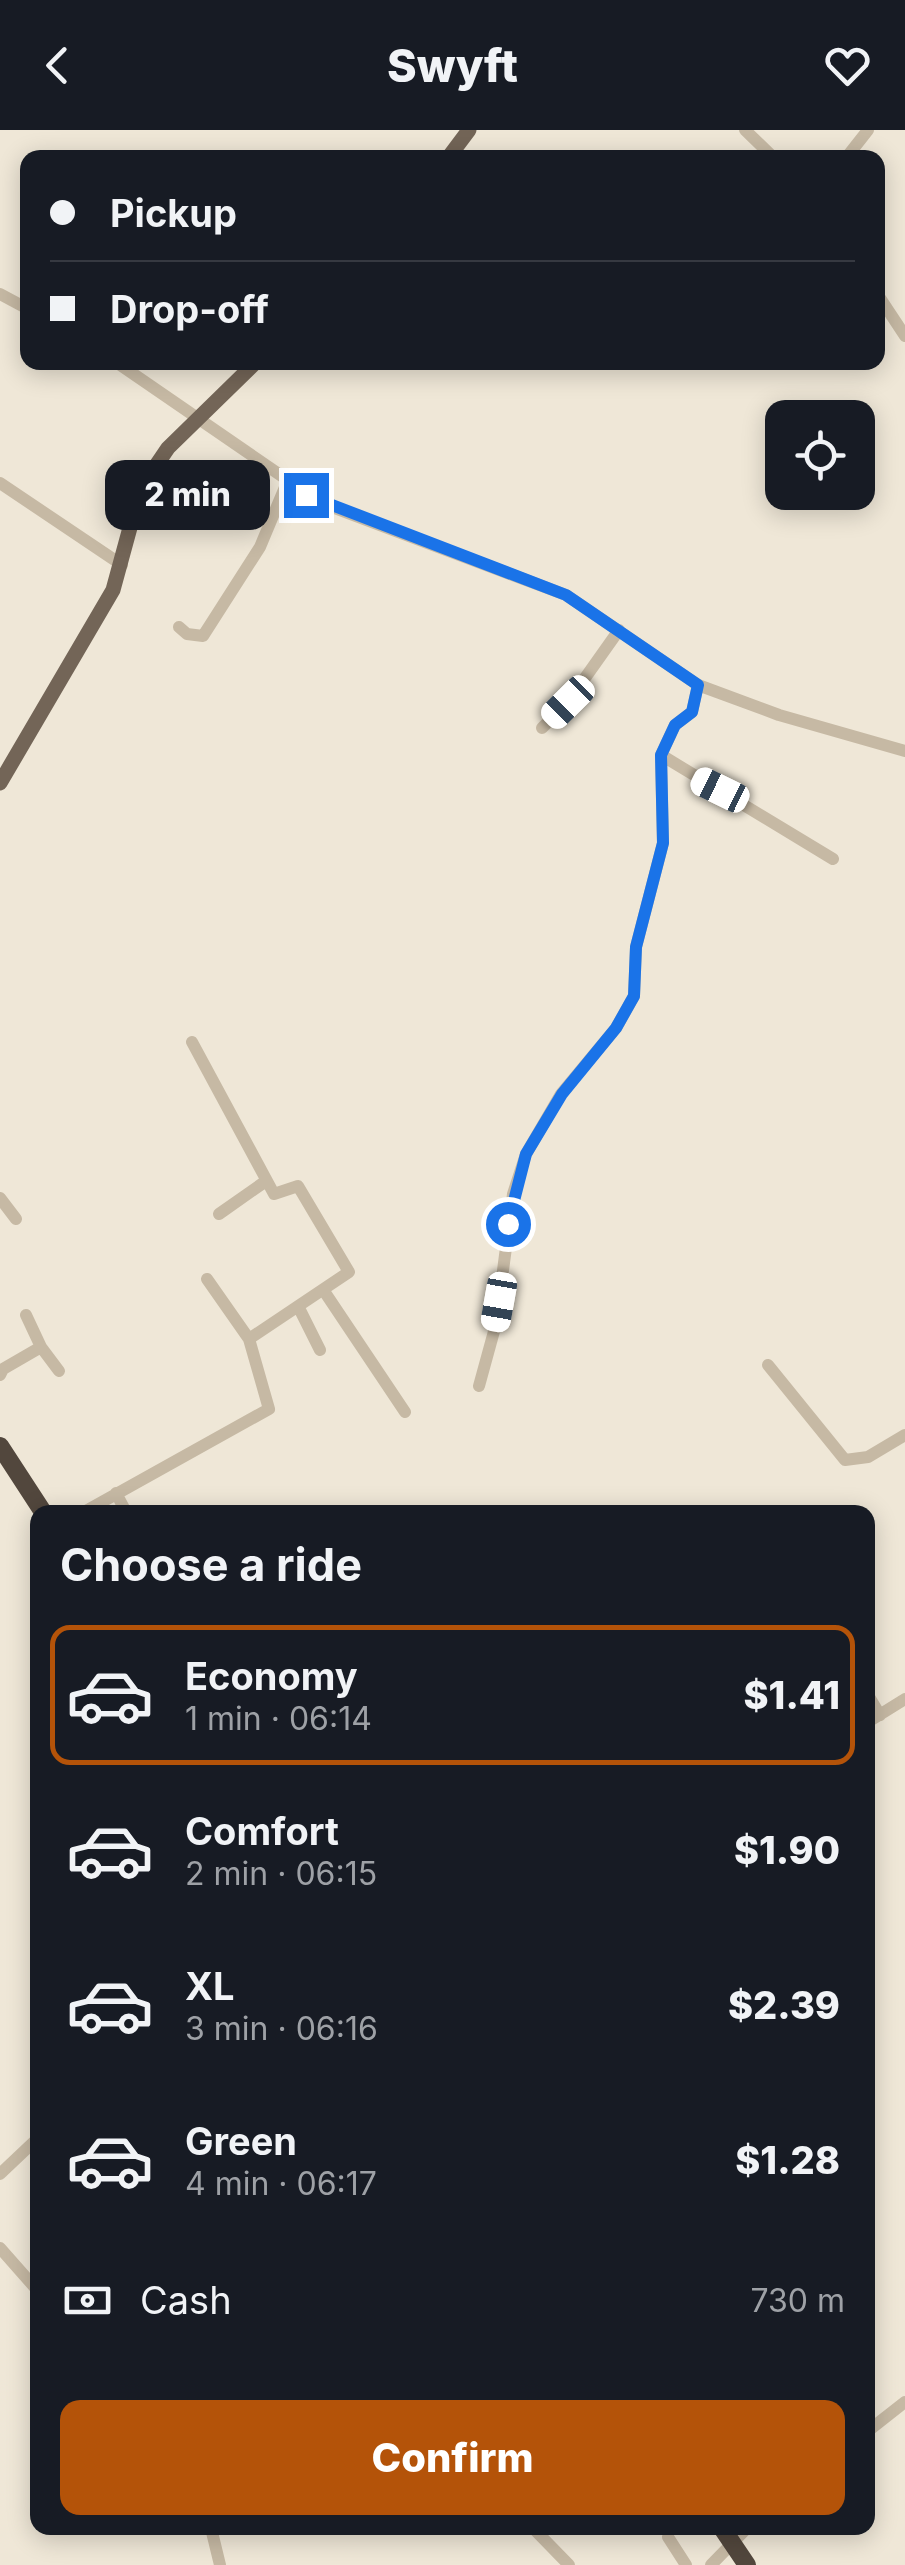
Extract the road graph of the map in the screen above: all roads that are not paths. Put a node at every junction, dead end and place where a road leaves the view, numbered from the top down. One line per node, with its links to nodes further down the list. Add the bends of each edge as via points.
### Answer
1 (744, 130): 3 (street)
2 (868, 130): 4 (street)
3 (765, 150)
4 (852, 150)
5 (885, 306): 6 (street)
6 (905, 336)
7 (128, 370): 9 (street)
8 (248, 370): 9 (main road)
9 (199, 419): 10 (street); 12 (main road, via 151,473)
10 (288, 480): 13 (street, via 260,547 203,636); 14 (street, via 321,503 566,595)
11 (0, 483): 12 (street)
12 (122, 565): 19 (main road)
13 (179, 627)
14 (620, 630): 15 (street); 16 (street)
15 (698, 685): 17 (street); 18 (street, via 692,712 675,725)
16 (542, 728)
17 (905, 751)
18 (661, 755): 20 (street); 36 (street, via 663,843 636,947 634,996 526,1154)
19 (0, 783)
20 (833, 859)
21 (192, 1042): 22 (street)
22 (266, 1180): 24 (street); 27 (street, via 276,1195 298,1186 349,1272)
23 (0, 1198): 25 (street)
24 (219, 1214)
25 (16, 1219)
26 (207, 1278): 30 (street)
27 (324, 1291): 28 (street); 37 (street)
28 (300, 1308): 30 (street); 32 (street)
29 (26, 1315): 31 (street)
30 (248, 1339): 40 (street, via 269,1410)
31 (40, 1347): 34 (street); 35 (street)
32 (320, 1350)
33 (768, 1366): 38 (street, via 845,1460 868,1457)
34 (58, 1371)
35 (0, 1375)
36 (479, 1386)
37 (404, 1412)
38 (905, 1435)
39 (0, 1446): 41 (highway)
40 (116, 1493): 42 (street); 43 (street)
41 (38, 1505)
42 (96, 1505)
43 (122, 1505)
44 (905, 1699): 45 (street)
45 (875, 1718)
46 (30, 2146): 47 (street)
47 (0, 2174)
48 (0, 2248): 49 (street)
49 (30, 2282)
50 (905, 2402): 51 (street)
51 (875, 2426)
52 (213, 2535): 57 (street)
53 (541, 2535): 58 (street)
54 (726, 2535): 60 (street)
55 (727, 2535): 61 (highway)
56 (668, 2537): 59 (street)
57 (220, 2565)
58 (569, 2565)
59 (686, 2565)
60 (712, 2565)
61 (746, 2565)

